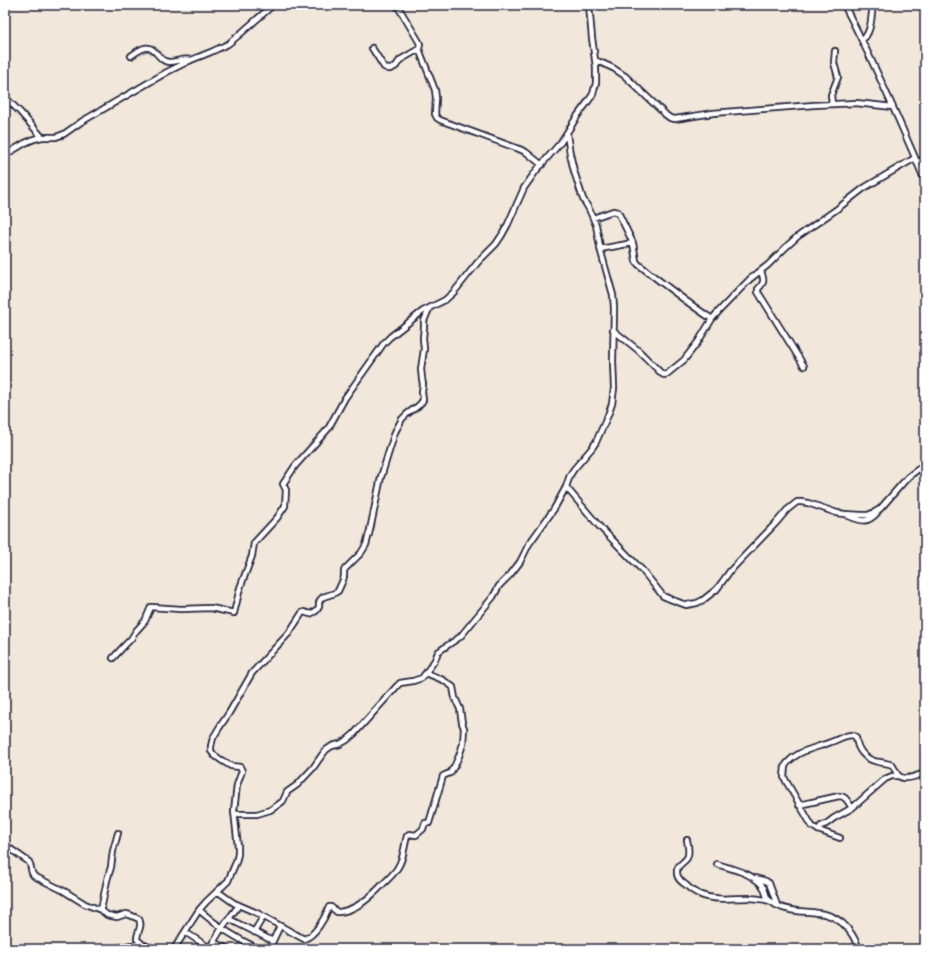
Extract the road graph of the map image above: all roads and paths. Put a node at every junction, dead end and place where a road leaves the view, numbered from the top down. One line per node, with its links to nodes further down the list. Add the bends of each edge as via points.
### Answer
1 (273, 5): 11 (street, via 228,44)
2 (397, 5): 8 (street, via 420,44)
3 (589, 5): 12 (street)
4 (844, 5): 6 (street)
5 (873, 5): 6 (street, via 870,31)
6 (862, 40): 15 (street)
7 (372, 48): 8 (street, via 388,69)
8 (419, 50): 22 (street, via 435,90 437,118 526,152)
9 (835, 51): 14 (street, via 834,63 838,77 831,95)
10 (131, 56): 11 (street, via 150,48 165,61)
11 (191, 60): 17 (street, via 64,134)
12 (595, 60): 14 (street, via 625,76 666,115 675,119 713,113); 16 (street, via 593,94)
13 (5, 97): 17 (street)
14 (832, 104): 15 (street, via 856,103)
15 (893, 107): 19 (street)
16 (567, 134): 22 (street); 24 (street, via 574,170 583,199)
17 (42, 137): 18 (street, via 29,141)
18 (5, 155)
19 (915, 158): 21 (street); 27 (street, via 864,188 797,237)
20 (925, 158): 21 (street)
21 (917, 163): 23 (street)
22 (542, 165): 28 (street, via 524,188 496,244 454,292)
23 (925, 181)
24 (593, 218): 25 (street, via 613,211 618,212); 26 (street)
25 (633, 243): 26 (street); 29 (street, via 638,264)
26 (600, 249): 30 (street, via 613,295)
27 (761, 271): 29 (street); 31 (street, via 764,282 758,292)
28 (429, 308): 34 (street, via 384,343 353,386 324,434 290,472 283,484 286,490 285,506 254,543 234,612 211,608 151,607 145,621); 40 (street, via 425,317 423,338 423,400 402,419 395,432 381,477 366,544 345,569 338,591 323,597 316,611 310,614 302,613 289,633 252,673 213,738 211,751 214,755 231,766 240,767 242,771 237,786)
29 (712, 319): 30 (street, via 684,360 664,375)
30 (613, 330): 33 (street, via 612,404 600,434 570,475)
31 (804, 366)
32 (925, 464): 33 (street, via 908,477 868,520 797,502 730,571 714,592 697,604 686,605 663,596 644,571 599,526)
33 (566, 487): 35 (street, via 517,566 460,637 438,652)
34 (113, 658)
35 (426, 673): 40 (street, via 422,678 397,686 347,740 326,750 313,768 287,792 280,804 257,814); 56 (street, via 453,687 464,728 463,747 450,773 443,776 429,823 425,823 416,835 407,836 401,862 394,872 372,895 355,907 326,915 322,923 306,939)
36 (925, 773): 37 (street, via 904,778)
37 (898, 776): 38 (street, via 890,764 874,761 861,753 856,737 849,735 802,752 785,764 784,777); 39 (street, via 885,779)
38 (799, 804): 39 (street, via 843,796); 41 (street, via 812,826)
39 (852, 808): 41 (street)
40 (234, 814): 48 (street, via 238,854 228,881)
41 (818, 830): 43 (street)
42 (118, 833): 52 (street)
43 (840, 838)
44 (687, 840): 49 (street, via 687,858 679,865 676,873 689,888 710,898 752,898)
45 (5, 845): 52 (street, via 29,862 34,876)
46 (717, 864): 47 (street)
47 (755, 878): 49 (street, via 762,885 766,898); 50 (street, via 769,882)
48 (217, 891): 51 (street); 53 (street)
49 (770, 901): 50 (street)
50 (777, 905): 70 (street, via 789,910 832,916 850,931)
51 (239, 906): 54 (street); 55 (street)
52 (101, 910): 62 (street, via 113,917 126,914 139,919 141,925 137,939)
53 (199, 910): 57 (street); 58 (street)
54 (263, 917): 56 (street); 59 (street)
55 (229, 919): 57 (street); 59 (street)
56 (280, 926): 60 (street)
57 (222, 928): 61 (street); 68 (street)
58 (185, 932): 63 (street); 66 (street)
59 (254, 932): 60 (street)
60 (273, 941): 69 (street)
61 (213, 942): 63 (street); 67 (street)
62 (142, 944): 64 (street); 65 (street)
63 (209, 948)
64 (106, 949)
65 (154, 949)
66 (174, 949)
67 (228, 949)
68 (260, 949)
69 (269, 949)
70 (859, 949)

